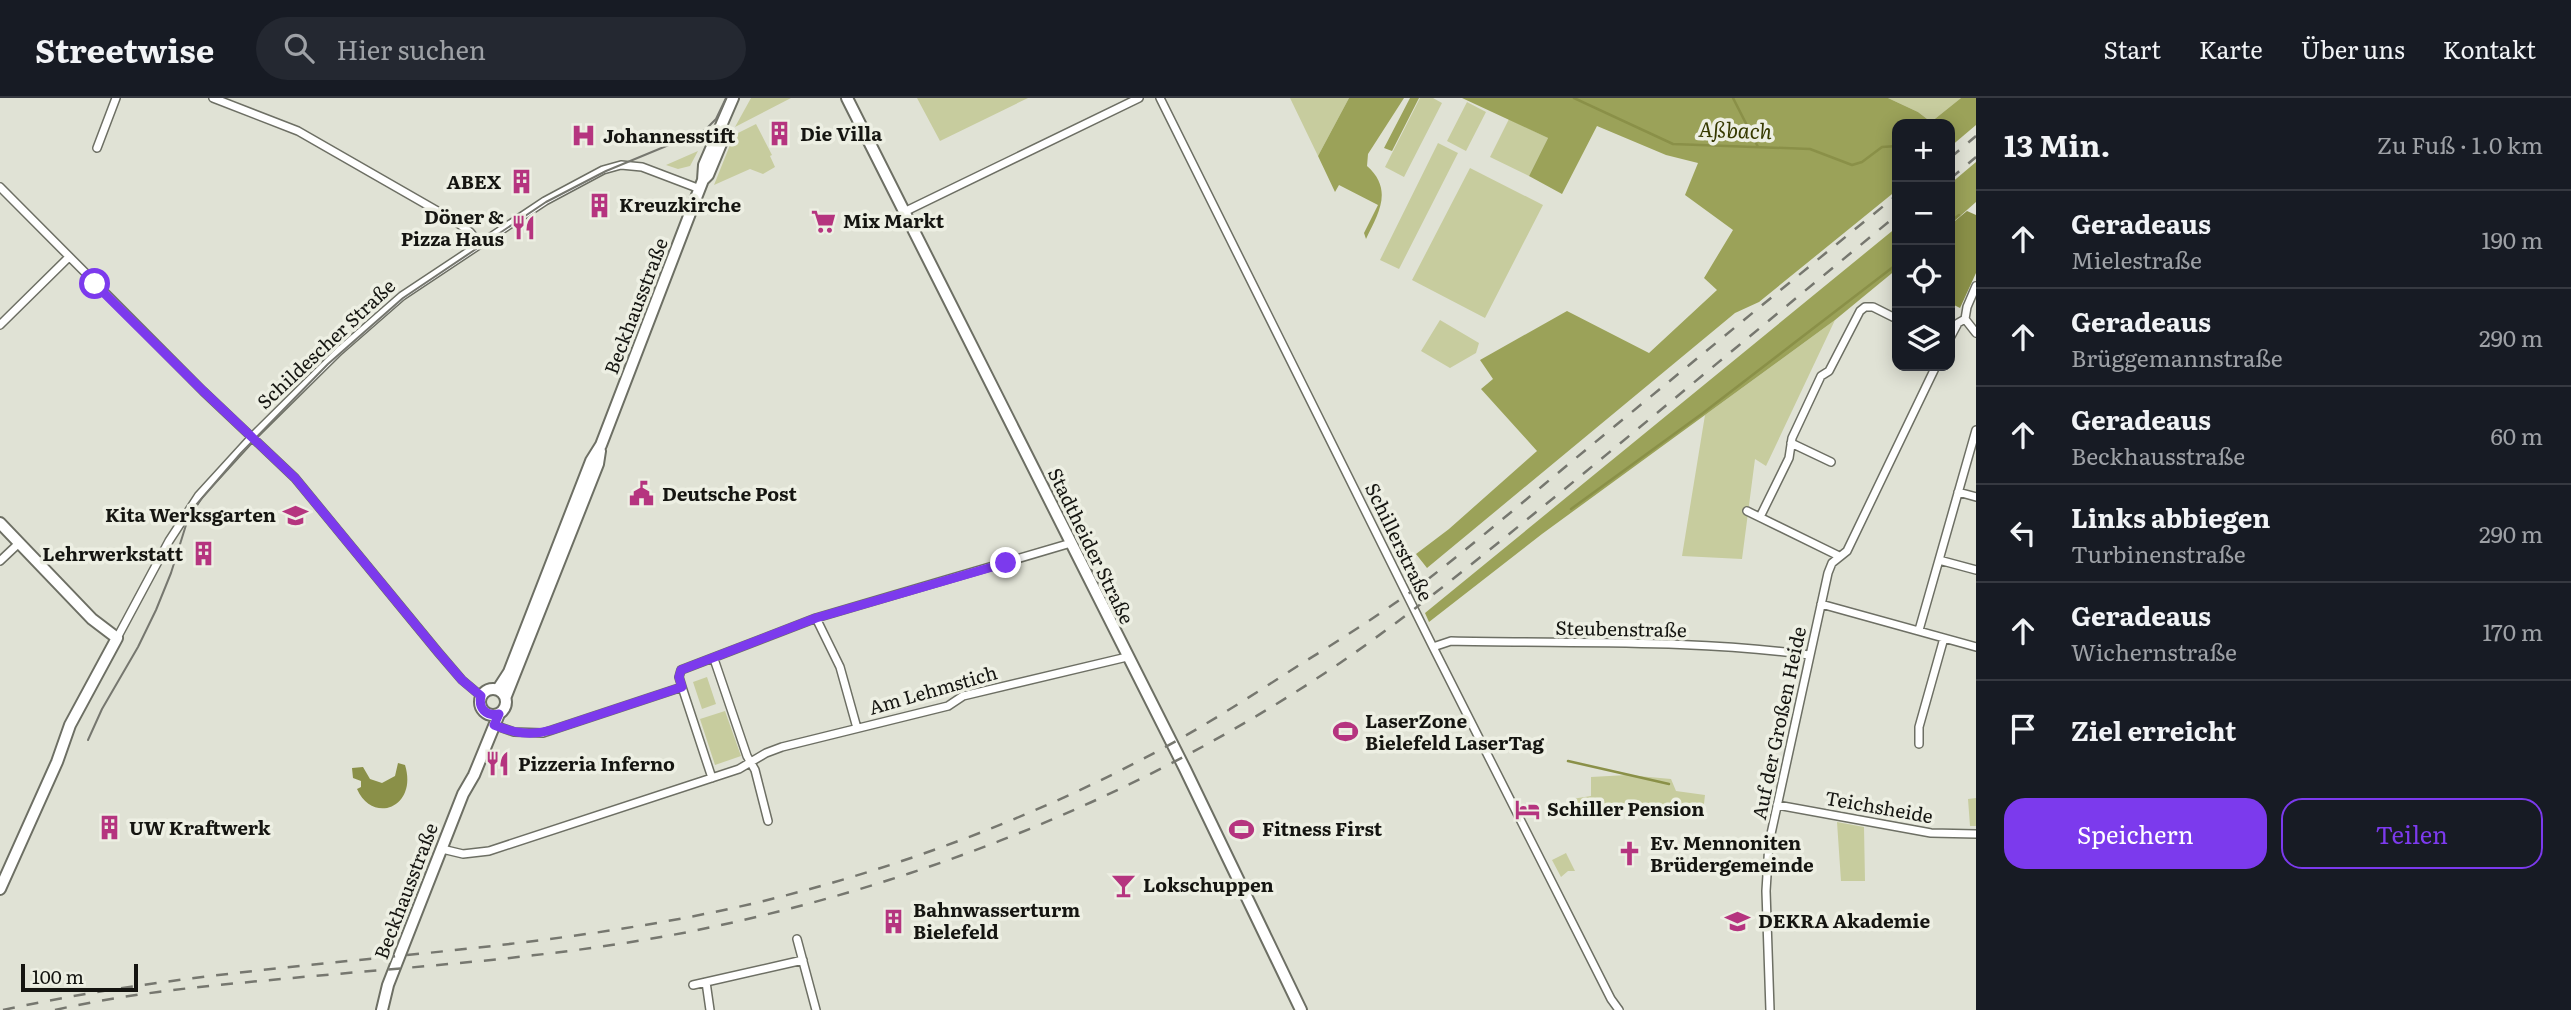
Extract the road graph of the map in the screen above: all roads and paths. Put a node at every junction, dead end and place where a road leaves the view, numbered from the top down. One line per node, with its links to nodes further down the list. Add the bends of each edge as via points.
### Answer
1 (116, 98): 8 (street)
2 (213, 98): 12 (street, via 304,134 455,221)
3 (733, 98): 9 (street, Beckhausstraße, via 704,165)
4 (740, 98): 9 (street, Beckhausstraße)
5 (847, 98): 11 (street, Stadtheider Straße)
6 (1139, 98): 11 (street)
7 (1160, 98): 41 (street, Schillerstraße)
8 (97, 148)
9 (701, 184): 12 (street, Schildescher Straße, via 642,167 611,167 557,193); 47 (street, Beckhausstraße)
10 (0, 187): 13 (street)
11 (904, 212): 30 (street, Stadtheider Straße)
12 (479, 243): 22 (street, Schildescher Straße, via 367,326)
13 (69, 257): 17 (street); 22 (street)
14 (1976, 286): 16 (street)
15 (1892, 316): 23 (street, via 1873,307 1860,311 1829,371 1821,376)
16 (1965, 319): 18 (street); 19 (street)
17 (0, 325)
18 (1955, 329)
19 (1976, 333)
20 (1934, 371): 32 (street, via 1847,551)
21 (1976, 430): 25 (street)
22 (252, 437): 39 (street, Schildescher Straße, via 185,513); 48 (street, via 295,478 438,652)
23 (1791, 443): 24 (street); 28 (street, via 1789,458)
24 (1831, 462)
25 (1958, 492): 26 (street); 33 (street)
26 (1976, 497)
27 (1747, 511): 28 (street)
28 (1760, 517): 32 (street)
29 (0, 523): 31 (street)
30 (1071, 543): 37 (street); 44 (street, Stadtheider Straße)
31 (18, 544): 34 (street); 39 (street, via 92,620)
32 (1839, 556): 36 (street, via 1828,573)
33 (1939, 560): 35 (street); 38 (street)
34 (0, 561)
35 (1976, 570)
36 (1821, 604): 38 (street, Auf der Großen Heide); 43 (street, Auf der Großen Heide)
37 (816, 618): 45 (street); 50 (street, via 840,667)
38 (1919, 630): 40 (street, Auf der Großen Heide)
39 (117, 638): 58 (street, Schildescher Straße, via 75,716)
40 (1944, 638): 42 (street, Auf der Großen Heide); 51 (street, via 1919,727)
41 (1433, 647): 43 (street, Steubenstraße, via 1451,641 1709,646); 67 (street, Schillerstraße)
42 (1976, 647)
43 (1809, 655): 54 (street, Auf der Großen Heide)
44 (1127, 657): 50 (street, Am Lehmstich, via 963,695 948,706); 66 (street, Stadtheider Straße)
45 (714, 659): 46 (street, via 681,670); 52 (street)
46 (682, 687): 49 (street, via 543,733 514,732); 53 (street)
47 (502, 693): 48 (street, via 487,690); 49 (street, via 506,707)
48 (481, 696): 49 (street, via 480,705)
49 (494, 718): 57 (street, Beckhausstraße)
50 (857, 728): 52 (street, Am Lehmstich, via 782,747)
51 (1919, 744)
52 (752, 764): 53 (street, Am Lehmstich); 55 (street)
53 (712, 778): 57 (street, Am Lehmstich, via 489,851 463,854)
54 (1777, 805): 56 (street, Teichsheide, via 1919,831); 68 (street, Auf der Großen Heide, via 1766,891)
55 (768, 821)
56 (1976, 834)
57 (442, 849): 63 (street, Beckhausstraße)
58 (0, 889)
59 (797, 939): 60 (street)
60 (803, 960): 61 (street); 65 (street)
61 (706, 982): 62 (street); 64 (street)
62 (693, 985)
63 (380, 1007)
64 (710, 1010)
65 (816, 1010)
66 (1301, 1010)
67 (1617, 1010)
68 (1770, 1010)

